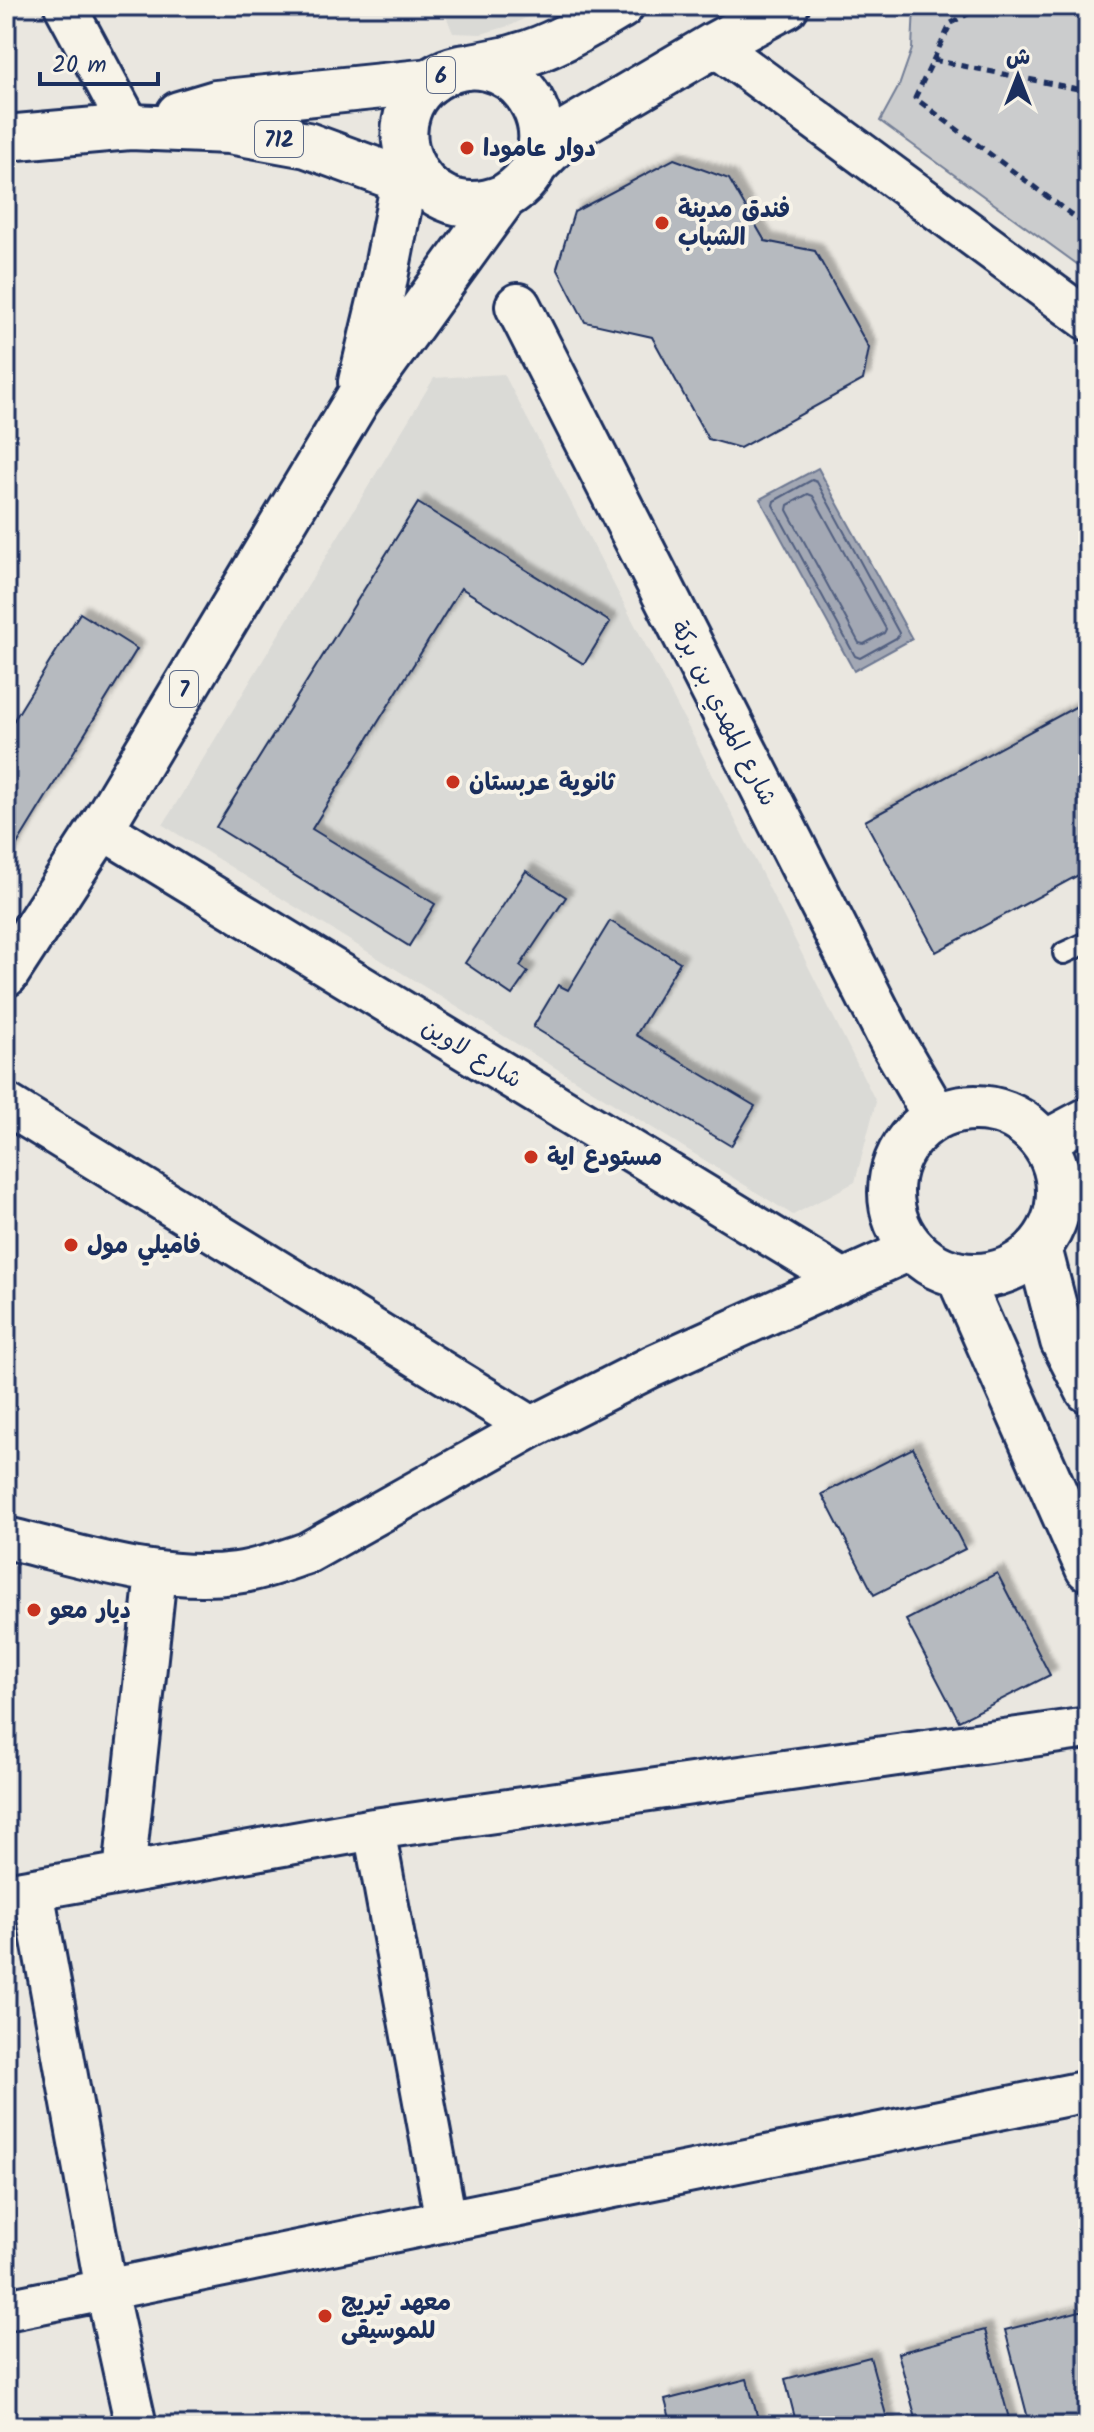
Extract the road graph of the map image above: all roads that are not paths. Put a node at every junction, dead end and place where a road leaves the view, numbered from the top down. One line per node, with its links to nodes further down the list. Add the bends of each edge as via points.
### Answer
1 (65, 6): 6 (street)
2 (621, 6): 5 (main road, 6, via 536,50)
3 (786, 6): 4 (main road)
4 (714, 45): 8 (main road, via 571,129); 12 (street)
5 (448, 74): 6 (main road, 712, via 216,103); 8 (main road, 6, via 483,68 518,84 530,97 542,129); 9 (main road, 6, via 416,97 407,116 404,138)
6 (130, 127): 7 (main road, 712); 9 (main road, 712, via 274,138)
7 (6, 138)
8 (536, 164): 10 (main road)
9 (412, 175): 10 (main road, via 445,199 460,203 490,203); 13 (main road, 7)
10 (504, 197): 13 (main road, 7)
11 (518, 306): 19 (main road, شارع المهدي بن بركة, via 886,1029)
12 (1088, 320)
13 (357, 400): 14 (main road, 7)
14 (101, 828): 17 (main road, 7); 25 (street, شارع لاوين)
15 (1088, 942): 16 (lane)
16 (1064, 953)
17 (6, 974)
18 (6, 1104): 27 (street)
19 (936, 1117): 21 (main road, via 965,1108 994,1110 1021,1122); 23 (main road, via 899,1153 891,1177 890,1203 897,1228)
20 (1088, 1118): 21 (street)
21 (1043, 1142): 22 (main road, via 1056,1167 1060,1195 1054,1223)
22 (1039, 1248): 24 (main road, via 1016,1266 989,1276); 26 (main road, via 1063,1341)
23 (912, 1249): 24 (main road, via 933,1266); 25 (street)
24 (959, 1276): 29 (main road)
25 (842, 1279): 27 (street)
26 (1088, 1390)
27 (532, 1427): 30 (street, via 307,1553 237,1573)
28 (6, 1538): 30 (street)
29 (1088, 1568)
30 (156, 1573): 33 (street)
31 (1088, 1728): 32 (street)
32 (374, 1829): 33 (street); 36 (street)
33 (124, 1873): 34 (street)
34 (19, 1892): 37 (street)
35 (1088, 2091): 36 (street)
36 (446, 2221): 37 (street)
37 (106, 2290): 38 (street); 39 (street)
38 (6, 2310)
39 (136, 2426)

